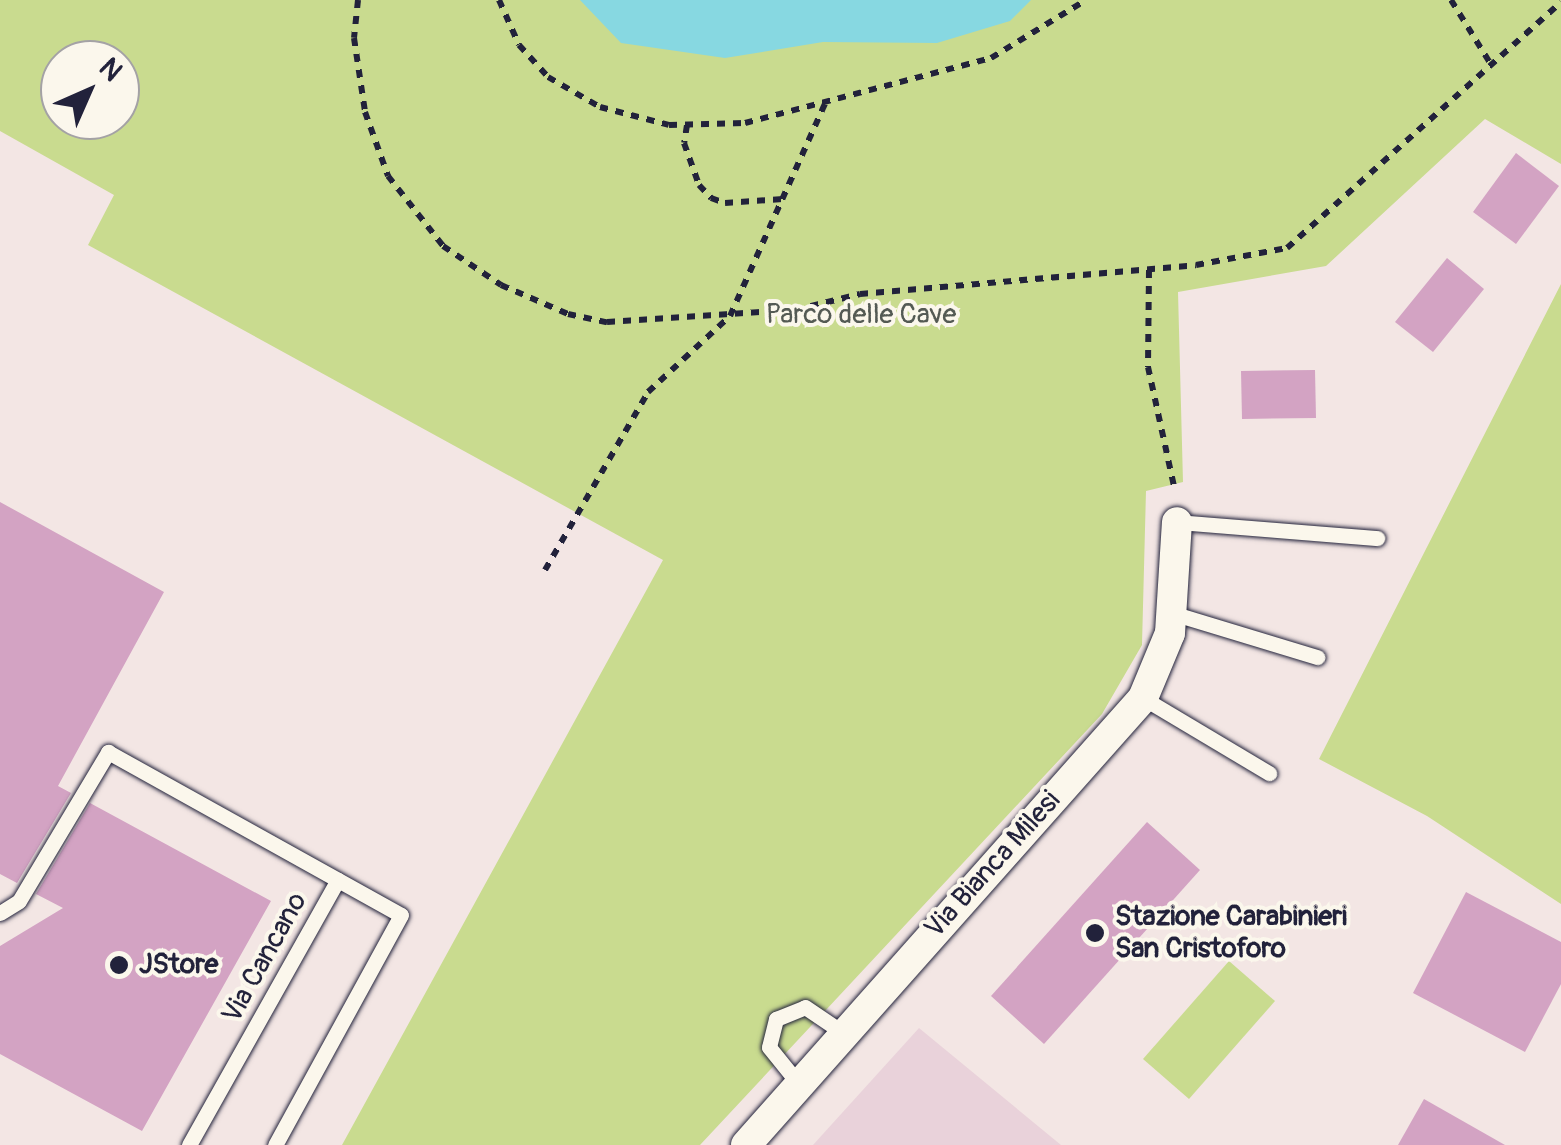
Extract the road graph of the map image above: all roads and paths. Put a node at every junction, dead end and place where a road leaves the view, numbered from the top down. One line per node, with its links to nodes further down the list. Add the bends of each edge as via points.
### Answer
1 (358, 0): 11 (path, via 354,38 365,112 388,176 443,246 501,285 568,314 607,322)
2 (499, 0): 8 (path, via 519,45 548,77 600,107)
3 (1086, 0): 7 (path, via 992,58)
4 (1451, 0): 6 (path)
5 (1561, 2): 6 (path)
6 (1492, 66): 10 (path, via 1287,248)
7 (827, 100): 8 (path, via 745,123); 9 (path)
8 (686, 125): 9 (path, via 684,142 699,186 712,198)
9 (782, 198): 11 (path)
10 (1149, 270): 11 (path, via 860,294); 12 (path, via 1148,367)
11 (730, 316): 15 (path, via 648,392)
12 (1174, 474)
13 (1176, 522): 14 (lane, Via Bianca Milesi); 16 (street, Via Bianca Milesi)
14 (1377, 538)
15 (545, 570)
16 (1172, 613): 17 (lane); 18 (street, Via Bianca Milesi)
17 (1317, 656)
18 (1144, 698): 19 (lane); 22 (street, Via Bianca Milesi)
19 (1269, 773)
20 (338, 880): 21 (lane, via 108,752 19,901); 24 (lane, Via Cancano); 25 (lane, Via Cancano, via 402,915)
21 (0, 913)
22 (842, 1032): 23 (street, Via Bianca Milesi); 23 (lane, via 804,1007 776,1019 770,1047)
23 (798, 1082): 26 (street, Via Bianca Milesi)
24 (190, 1145)
25 (275, 1145)
26 (746, 1145)

